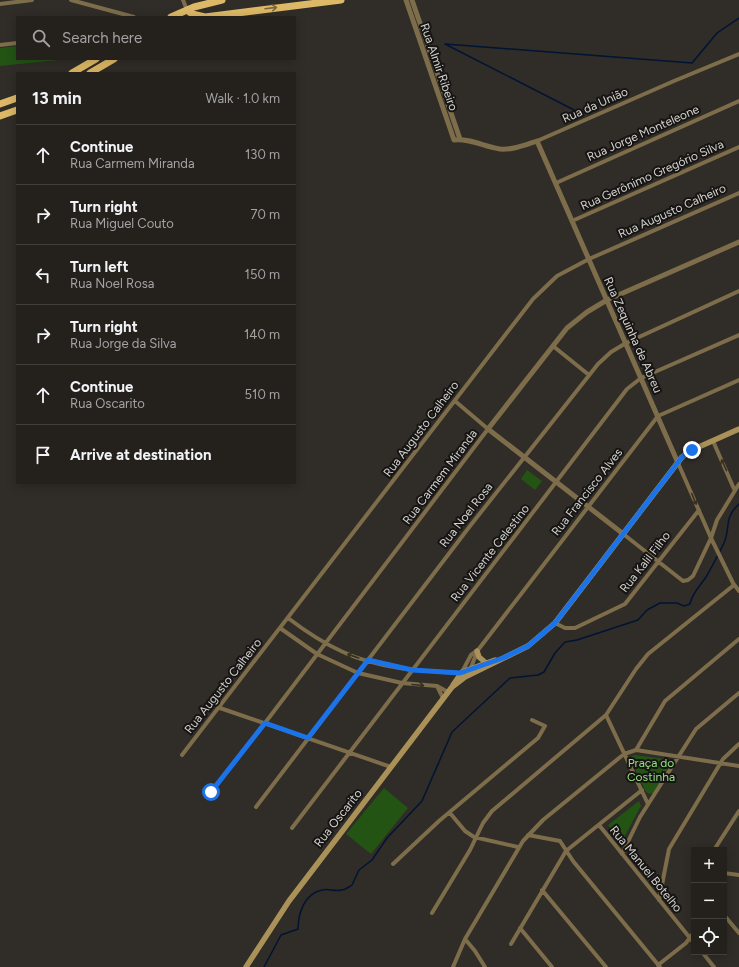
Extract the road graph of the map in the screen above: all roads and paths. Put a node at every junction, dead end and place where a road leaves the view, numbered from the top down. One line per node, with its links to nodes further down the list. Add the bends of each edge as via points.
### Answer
1 (32, 0): 8 (street)
2 (71, 0): 10 (street)
3 (222, 0): 9 (highway)
4 (341, 0): 13 (highway, one-way to 4)
5 (406, 0): 27 (street, Rua Almir Ribeiro)
6 (412, 0): 26 (street, Rua Almir Ribeiro)
7 (184, 1): 9 (street)
8 (0, 4)
9 (187, 10): 11 (highway); 12 (highway)
10 (129, 16)
11 (173, 16)
12 (201, 16)
13 (213, 16)
14 (16, 43): 15 (street)
15 (0, 45)
16 (739, 54): 28 (street, Rua da União)
17 (94, 60): 19 (highway)
18 (112, 60): 20 (highway)
19 (74, 72)
20 (92, 72)
21 (16, 98): 23 (highway)
22 (739, 101): 30 (street, Rua Jorge Monteleone)
23 (0, 104)
24 (16, 110): 25 (highway)
25 (0, 116)
26 (460, 139): 27 (street, Rua da União); 28 (street, Rua da União, via 502,149 517,148)
27 (454, 140)
28 (537, 141): 30 (street, Rua Zequinha de Abreu)
29 (739, 147): 32 (street, Rua Gerônimo Gregório Silva)
30 (556, 183): 32 (street, Rua Zequinha de Abreu)
31 (739, 193): 34 (street, Rua Augusto Calheiro)
32 (572, 221): 34 (street, Rua Zequinha de Abreu)
33 (739, 242): 36 (street, Rua Carmem Miranda)
34 (589, 259): 36 (street, Rua Zequinha de Abreu); 43 (street, Rua Augusto Calheiro, via 557,276 537,295)
35 (739, 291): 38 (street, Rua Noel Rosa)
36 (607, 300): 38 (street, Rua Zequinha de Abreu); 39 (street, Rua Carmem Miranda, via 567,328)
37 (739, 335): 41 (street, Rua Vicente Celestino)
38 (626, 343): 40 (street, Rua Noel Rosa, via 605,357); 41 (street, Rua Zequinha de Abreu)
39 (553, 346): 40 (street); 45 (street, Rua Carmem Miranda)
40 (589, 375): 48 (street, Rua Noel Rosa)
41 (641, 378): 44 (street, Rua Zequinha de Abreu); 50 (street, Rua Vicente Celestino, via 621,397)
42 (739, 380): 44 (street, Rua Francisco Alves)
43 (454, 401): 45 (street); 60 (street, Rua Augusto Calheiro)
44 (658, 416): 49 (street, Rua Zequinha de Abreu); 53 (street, Rua Francisco Alves)
45 (488, 429): 48 (street); 64 (street, Rua Carmem Miranda)
46 (739, 429): 47 (main road)
47 (713, 441): 49 (main road, via 688,453); 52 (street, one-way to 47)
48 (524, 457): 50 (street); 68 (street, Rua Noel Rosa)
49 (678, 463): 54 (street, Rua Zequinha de Abreu, one-way to 54); 55 (main road)
50 (556, 483): 53 (street); 71 (street, Rua Vicente Celestino)
51 (739, 484): 52 (street)
52 (734, 489): 56 (street, via 717,520)
53 (588, 508): 55 (street); 65 (street, Rua Francisco Alves)
54 (699, 510): 56 (street, Rua Zequinha de Abreu); 57 (street, Rua Kalil Filho)
55 (622, 533): 57 (street); 61 (main road)
56 (711, 538): 57 (street, via 693,576 688,580 683,581); 58 (street, Rua Zequinha de Abreu)
57 (658, 562): 61 (street, Rua Kalil Filho, via 625,604 575,628 565,628)
58 (734, 585): 59 (street, Rua Zequinha de Abreu); 81 (street, via 648,654)
59 (739, 591)
60 (288, 618): 62 (street, Rua Augusto Calheiro); 64 (street)
61 (555, 623): 67 (main road, via 534,642)
62 (280, 628): 66 (street); 80 (street, Rua Augusto Calheiro)
63 (739, 639): 86 (street, via 665,701)
64 (325, 643): 66 (street, Rua Carmem Miranda); 68 (street, one-way to 64, via 354,657)
65 (477, 650): 69 (main road, via 479,657); 70 (street, Rua Francisco Alves); 73 (street, Rua Francisco Alves, via 471,655)
66 (318, 654): 72 (street); 83 (street, Rua Carmem Miranda)
67 (503, 658): 69 (main road); 74 (main road)
68 (368, 660): 71 (street); 72 (street, Rua Noel Rosa)
69 (486, 663): 70 (main road)
70 (470, 668): 73 (main road); 74 (street, Rua Francisco Alves)
71 (412, 670): 73 (street); 75 (street, Rua Vicente Celestino)
72 (358, 673): 75 (street); 84 (street, Rua Noel Rosa)
73 (462, 674): 74 (main road); 77 (main road, Rua Oscarito)
74 (469, 675)
75 (402, 683): 76 (street, one-way to 76); 87 (street, Rua Vicente Celestino)
76 (438, 686): 77 (street); 79 (street)
77 (450, 689): 79 (main road, Rua Oscarito)
78 (739, 693): 90 (street, via 700,724)
79 (443, 698): 93 (main road, Rua Oscarito)
80 (220, 708): 83 (street); 89 (street, Rua Augusto Calheiro)
81 (606, 715): 88 (street); 103 (street, via 492,811)
82 (532, 720): 99 (street, via 545,726 538,738)
83 (265, 723): 84 (street); 95 (street, Rua Carmem Miranda)
84 (308, 738): 87 (street); 97 (street, Rua Noel Rosa)
85 (739, 744): 91 (street)
86 (636, 750): 88 (street); 90 (street)
87 (350, 753): 93 (street); 101 (street, Rua Vicente Celestino)
88 (624, 754): 94 (street); 102 (street)
89 (182, 755)
90 (678, 757): 91 (street); 96 (street)
91 (721, 763): 92 (street); 112 (street, via 669,849)
92 (739, 766)
93 (391, 767): 122 (main road, Rua Oscarito, via 289,900)
94 (642, 790): 96 (street); 100 (street)
95 (211, 792)
96 (648, 804): 107 (street)
97 (256, 807)
98 (739, 811): 105 (street)
99 (450, 813): 103 (street, via 465,831); 108 (street)
100 (599, 825): 106 (street); 107 (street, Rua Manuel Botelho)
101 (292, 828)
102 (528, 835): 104 (street); 106 (street, via 557,840)
103 (477, 838): 104 (street); 113 (street)
104 (518, 847): 118 (street)
105 (716, 847)
106 (566, 851): 111 (street); 121 (street)
107 (622, 854): 112 (street, Rua Manuel Botelho)
108 (393, 864)
109 (727, 873): 110 (street)
110 (739, 875)
111 (542, 890): 115 (street); 126 (street)
112 (659, 900): 117 (street, Rua Manuel Botelho)
113 (432, 913)
114 (727, 919): 116 (street)
115 (520, 928): 119 (street); 125 (street)
116 (739, 933)
117 (690, 938): 121 (street)
118 (466, 939): 123 (street); 124 (street)
119 (511, 944)
120 (704, 955): 127 (street)
121 (659, 966)
122 (246, 967)
123 (453, 967)
124 (485, 967)
125 (552, 967)
126 (606, 967)
127 (714, 967)

